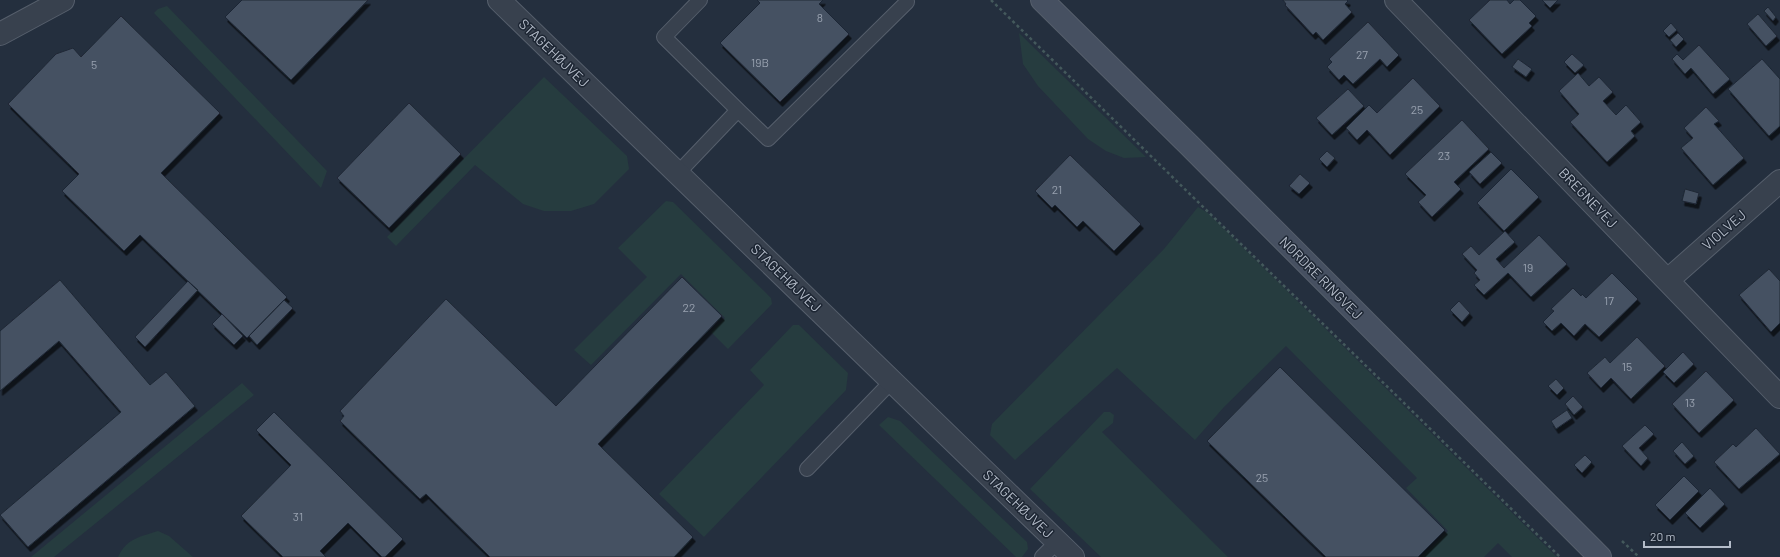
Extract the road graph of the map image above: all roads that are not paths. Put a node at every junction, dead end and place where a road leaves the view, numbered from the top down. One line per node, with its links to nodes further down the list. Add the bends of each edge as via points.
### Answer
1 (63, 0): 7 (street)
2 (499, 0): 9 (street, STAGEHØJVEJ)
3 (700, 0): 8 (lane, via 664,36)
4 (1042, 0): 17 (main road, NORDRE RINGVEJ)
5 (909, 1): 8 (lane, via 768,139)
6 (1403, 2): 11 (street, BREGNEVEJ)
7 (0, 34)
8 (738, 110): 9 (lane)
9 (678, 173): 12 (street, STAGEHØJVEJ)
10 (1780, 181): 11 (street, VIOLVEJ)
11 (1668, 280): 13 (street, BREGNEVEJ)
12 (892, 381): 14 (lane); 15 (street, STAGEHØJVEJ)
13 (1780, 397)
14 (807, 470)
15 (1050, 550): 16 (street, STAGEHØJVEJ)
16 (1073, 557)
17 (1600, 557)

